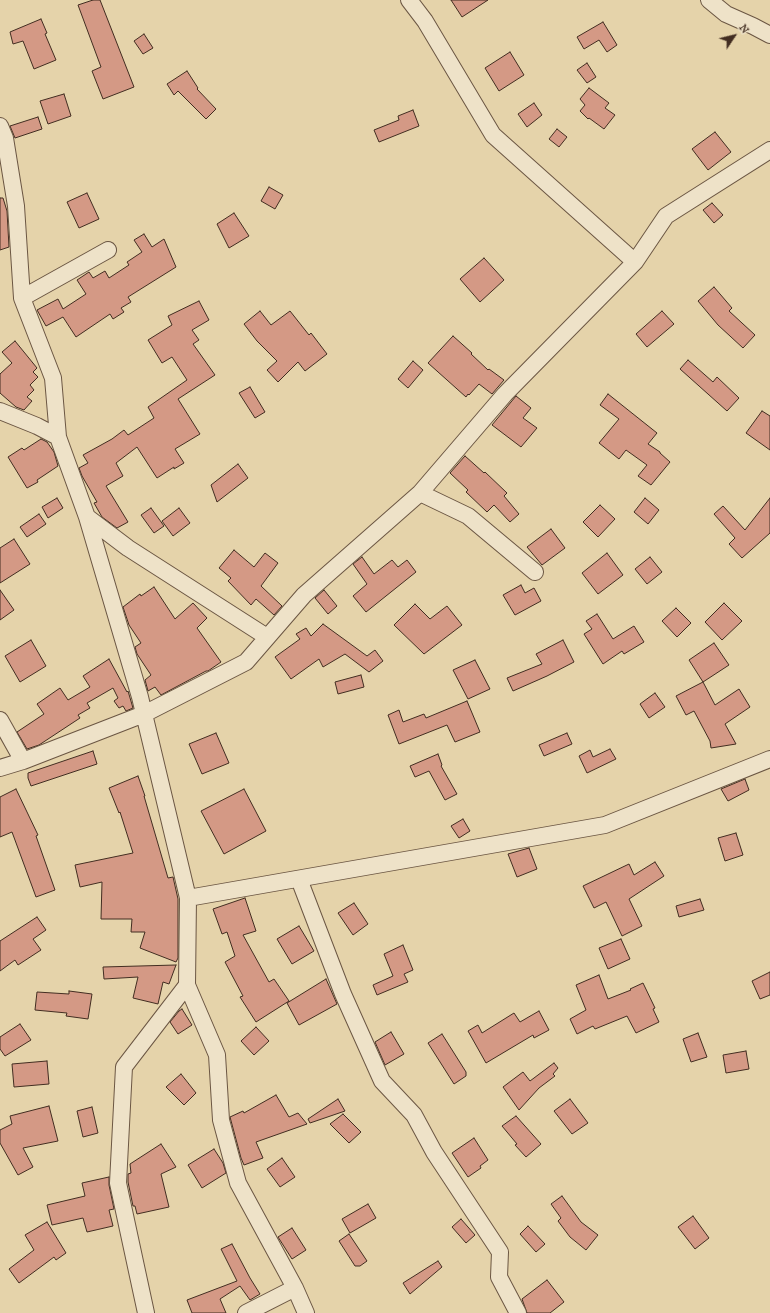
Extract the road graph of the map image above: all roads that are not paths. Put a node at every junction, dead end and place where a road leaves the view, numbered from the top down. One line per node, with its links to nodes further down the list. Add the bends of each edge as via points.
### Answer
1 (409, 0): 7 (street, via 425,21 493,135)
2 (709, 0): 3 (street, via 726,14)
3 (770, 35)
4 (0, 126): 8 (street, via 5,138 16,206)
5 (770, 150): 7 (street, via 666,216)
6 (108, 250): 8 (street)
7 (636, 262): 11 (street, via 504,394)
8 (22, 298): 10 (street, via 53,378)
9 (0, 411): 10 (street)
10 (58, 437): 12 (street)
11 (420, 493): 13 (street, via 468,516); 14 (street, via 304,595)
12 (87, 517): 14 (street, via 128,548); 15 (street)
13 (535, 572)
14 (268, 638): 15 (street, via 246,662)
15 (144, 714): 18 (street); 21 (street)
16 (0, 720): 18 (street)
17 (770, 759): 20 (street, via 605,825)
18 (23, 761): 19 (street)
19 (0, 768)
20 (299, 878): 21 (street); 27 (street, via 343,994 382,1081 414,1115 434,1152 500,1252 499,1277)
21 (188, 898): 22 (street)
22 (187, 985): 23 (street, via 218,1055 221,1120 238,1183); 24 (street, via 124,1067 118,1183)
23 (294, 1288): 25 (street); 26 (street)
24 (146, 1313)
25 (246, 1313)
26 (306, 1313)
27 (518, 1313)

